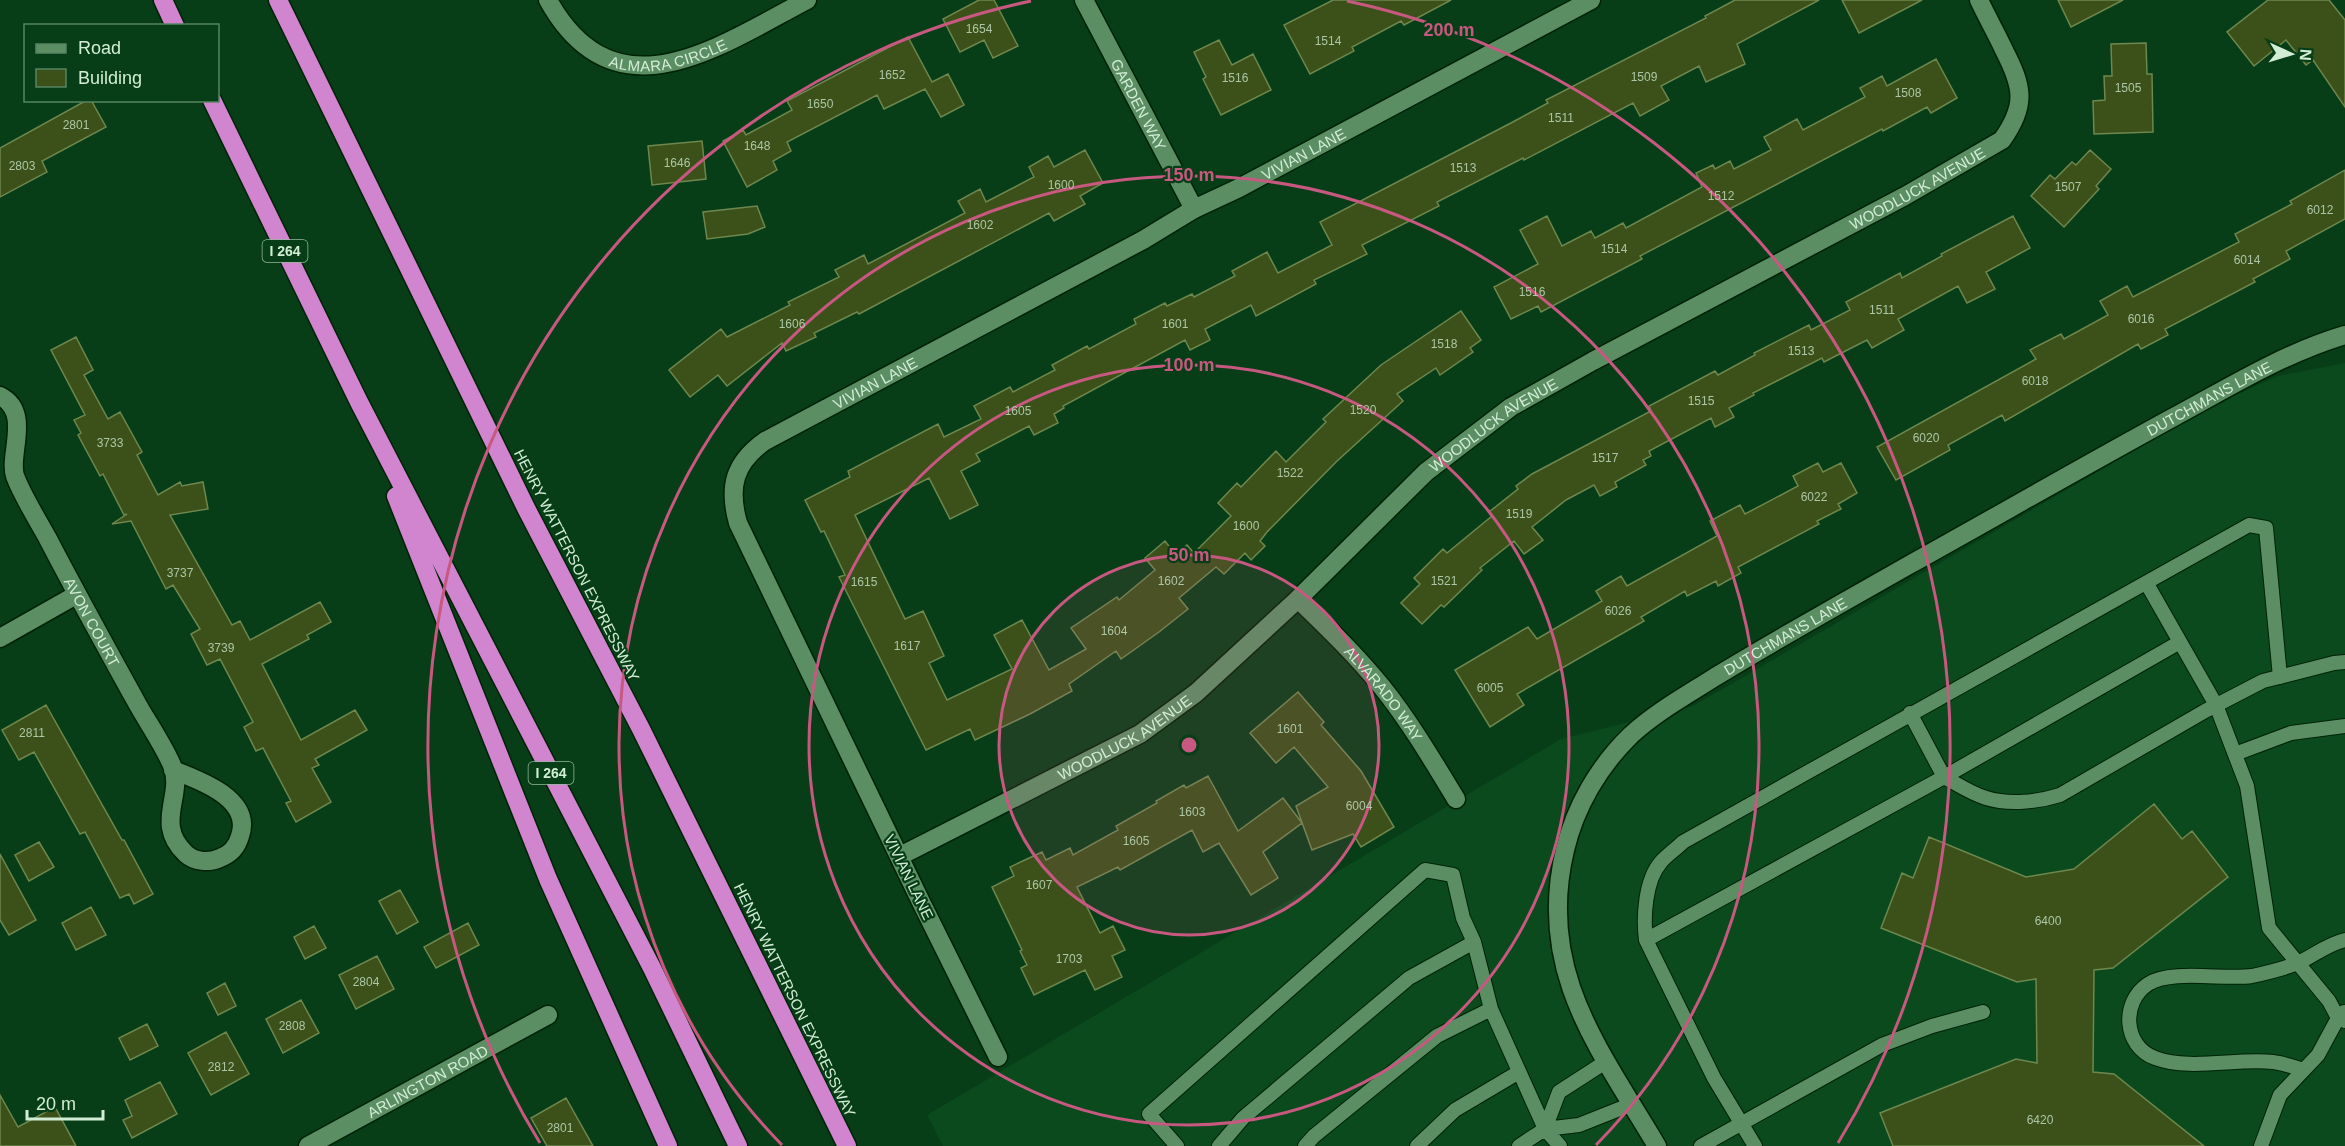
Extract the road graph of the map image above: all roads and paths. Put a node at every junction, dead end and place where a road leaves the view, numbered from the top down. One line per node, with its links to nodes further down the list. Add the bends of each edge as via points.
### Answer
1 (163, 0): 8 (highway)
2 (278, 0): 48 (highway, HENRY WATTERSON EXPRESSWAY, via 516,487 641,729)
3 (548, 0): 4 (street, ALMARA CIRCLE, via 565,28 580,43 603,58 644,66 698,55)
4 (807, 0)
5 (1084, 0): 10 (street, GARDEN WAY)
6 (1591, 0): 10 (street, VIVIAN LANE)
7 (1979, 0): 17 (street, WOODLUCK AVENUE, via 2017,75 2020,90 2012,126 2001,140 1905,196 1511,407 1426,472)
8 (174, 24)
9 (213, 102): 13 (highway, I 264)
10 (1194, 209): 29 (street, VIVIAN LANE, via 1143,240 765,441 742,463 734,481 733,505 738,523)
11 (2345, 335): 39 (street, DUTCHMANS LANE, via 2278,362 2064,477 1752,654 1671,704 1633,734 1614,753 1588,792 1568,839 1559,879 1558,930 1564,969 1585,1023)
12 (0, 396): 14 (street, AVON COURT, via 14,411 17,426)
13 (359, 402): 46 (highway, via 548,879); 47 (highway, I 264, via 652,968)
14 (7, 471): 16 (street, AVON COURT)
15 (2147, 584): 19 (lane); 21 (lane, via 2249,525 2266,528); 23 (lane)
16 (76, 595): 18 (street); 26 (street, AVON COURT)
17 (1298, 599): 28 (street, ALVARADO WAY, via 1382,687); 29 (street, WOODLUCK AVENUE, via 1196,693 1140,734)
18 (0, 638)
19 (2180, 642): 22 (lane); 27 (lane)
20 (2345, 662): 21 (lane)
21 (2280, 676): 22 (lane)
22 (2216, 705): 25 (lane); 27 (lane, via 2060,795 2044,800 1986,798)
23 (1910, 713): 27 (lane); 30 (lane, via 1683,842 1659,863 1648,891)
24 (2345, 726): 25 (lane, via 2291,733)
25 (2235, 754): 33 (lane, via 2247,786 2269,928)
26 (174, 770): 26 (street, via 171,831 179,847 191,859 206,861 220,858 237,847 242,830 240,815 230,800 216,788)
27 (1944, 777): 30 (lane)
28 (1456, 800)
29 (900, 856): 38 (street, VIVIAN LANE)
30 (1646, 940): 43 (lane)
31 (2345, 940): 33 (lane, via 2331,943)
32 (1474, 942): 34 (lane); 49 (lane, via 1463,918 1453,875 1425,870 1149,1114); 50 (lane, via 1409,978 1243,1118)
33 (2298, 963): 37 (lane); 40 (lane, via 2252,976 2168,977 2148,984 2131,1003 2128,1026 2139,1049 2154,1058 2175,1062 2274,1062)
34 (1491, 1009): 41 (lane); 51 (lane, via 1437,1036)
35 (1983, 1012): 43 (lane, via 1882,1045)
36 (548, 1015): 45 (street, ARLINGTON ROAD)
37 (2343, 1017): 40 (lane)
38 (998, 1057)
39 (1608, 1061): 42 (street, DUTCHMANS LANE); 44 (lane, via 1559,1092)
40 (2304, 1070): 58 (lane, via 2280,1095)
41 (1519, 1072): 44 (lane); 52 (lane, via 1455,1110)
42 (1632, 1104): 44 (lane, via 1578,1125); 55 (street, DUTCHMANS LANE)
43 (1740, 1122): 56 (lane); 57 (lane)
44 (1545, 1129): 53 (lane); 54 (lane)
45 (308, 1146)
46 (668, 1146)
47 (738, 1146)
48 (847, 1146)
49 (1177, 1146)
50 (1219, 1146)
51 (1305, 1146)
52 (1417, 1146)
53 (1519, 1146)
54 (1560, 1146)
55 (1657, 1146)
56 (1701, 1146)
57 (1755, 1146)
58 (2261, 1146)

